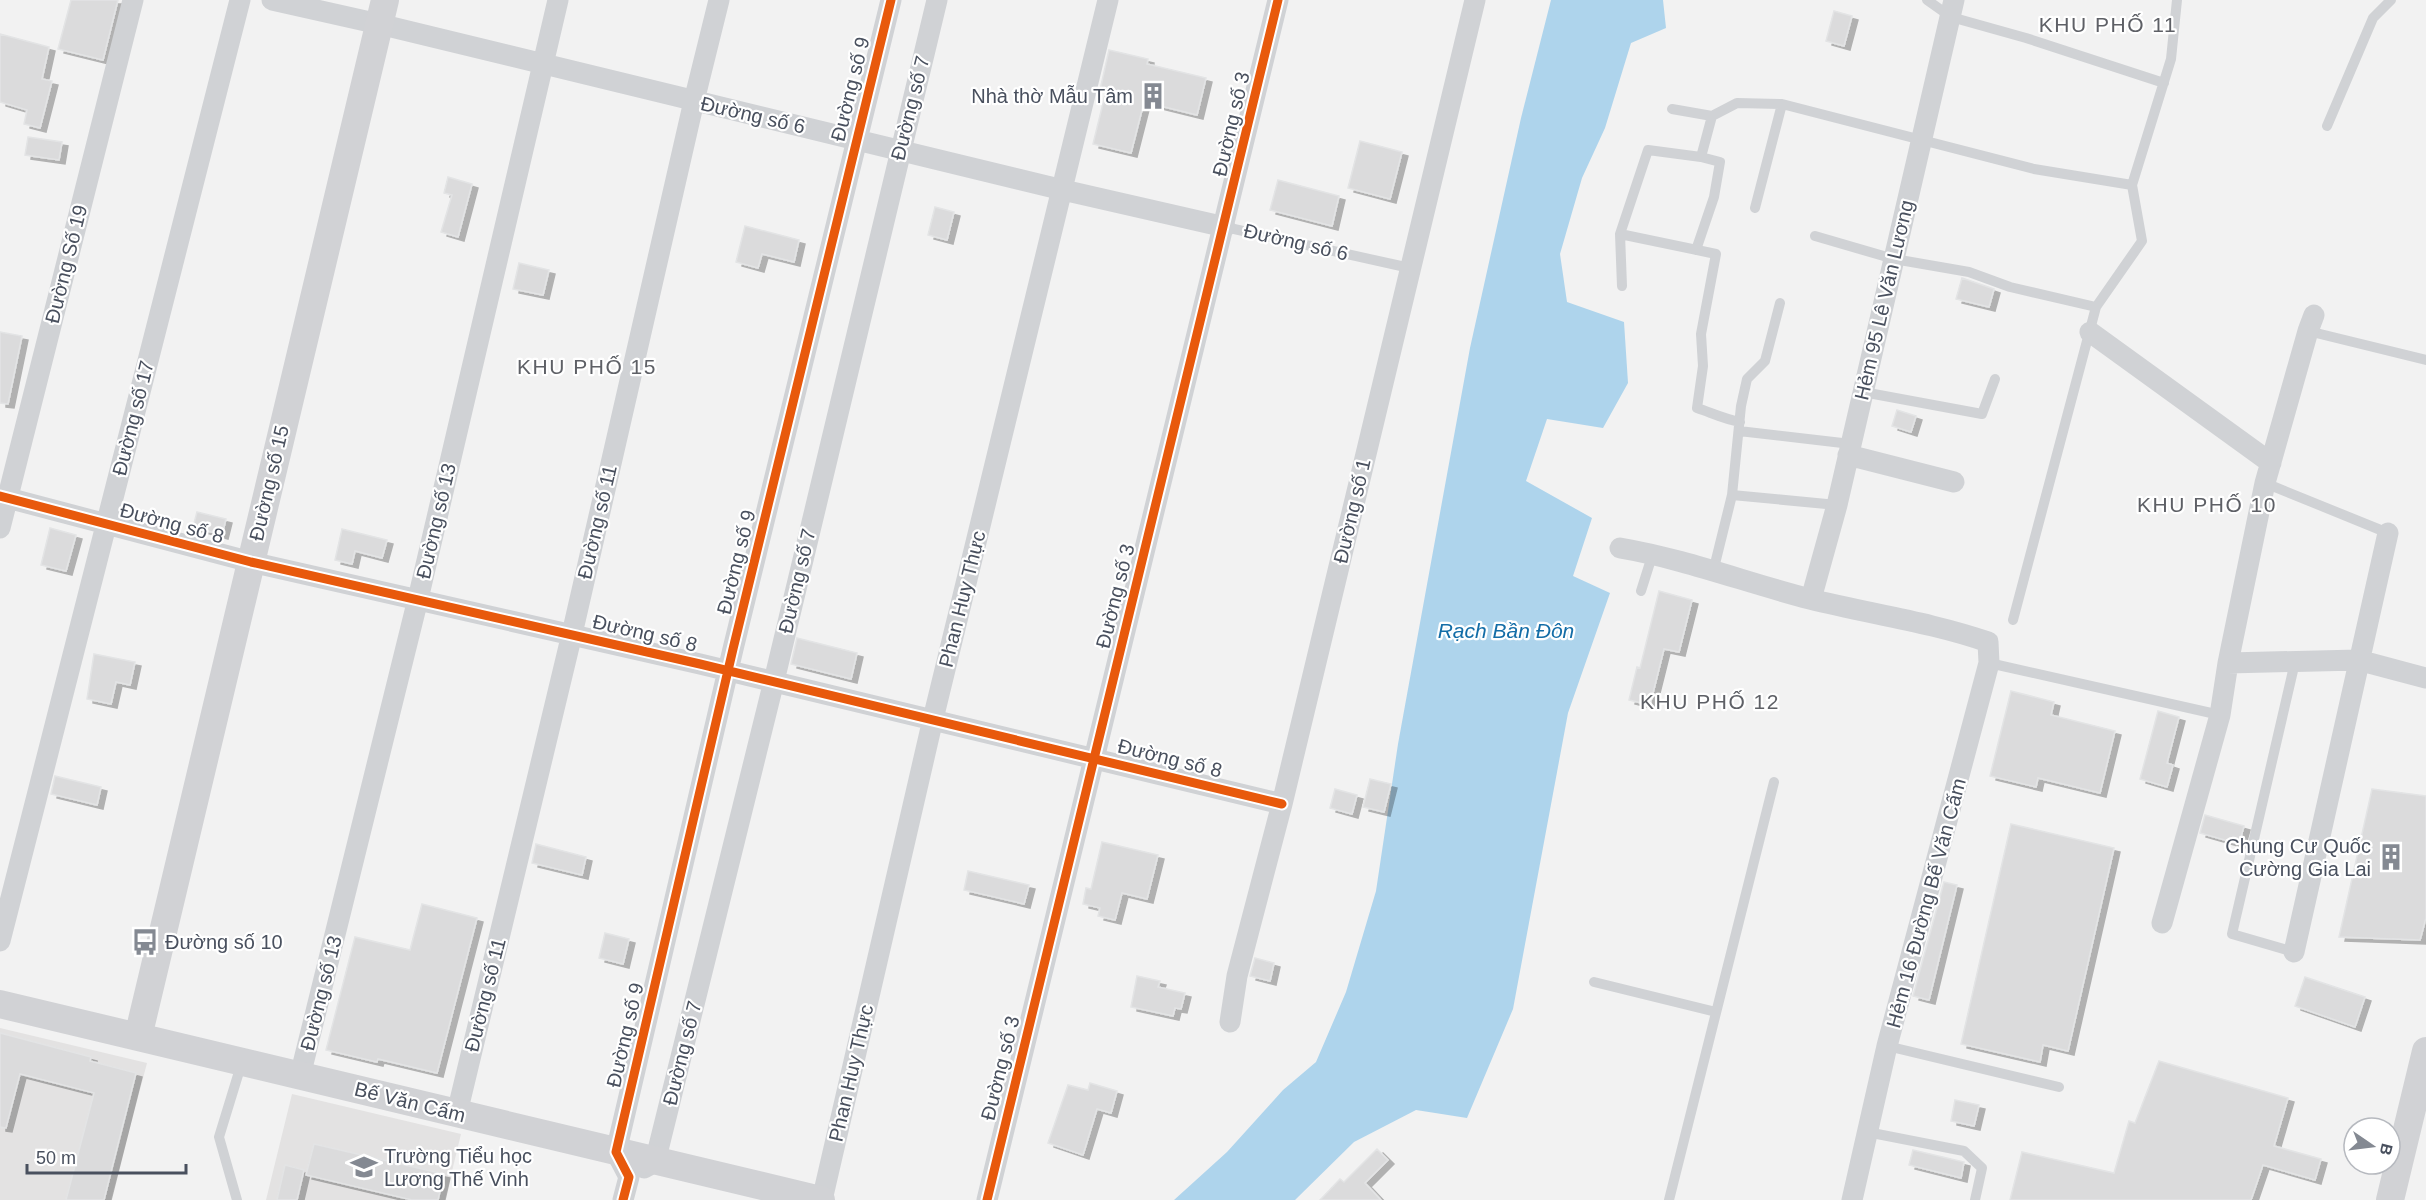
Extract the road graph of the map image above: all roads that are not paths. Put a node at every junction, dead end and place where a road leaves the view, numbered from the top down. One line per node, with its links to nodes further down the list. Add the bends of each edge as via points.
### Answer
1 (133, 0): 49 (street, Đường Số 19)
2 (240, 0): 51 (street, Đường số 17)
3 (272, 0): 15 (street, Đường số 6)
4 (558, 0): 16 (street, Đường số 13)
5 (719, 0): 18 (street, Đường số 11)
6 (891, 0): 23 (street, Đường số 9)
7 (937, 0): 25 (street, Đường số 7)
8 (1108, 0): 28 (street, Phan Huy Thực)
9 (1278, 0): 30 (street, Đường số 3)
10 (1475, 0): 35 (street, Đường số 1)
11 (1927, 0): 14 (lane)
12 (2177, 0): 17 (lane, via 2171,60)
13 (2391, 0): 22 (lane, via 2373,18)
14 (1952, 9): 17 (lane); 24 (street, Hẻm 95 Lê Văn Lương)
15 (382, 12): 16 (street, Đường số 6); 56 (street, Đường số 15)
16 (541, 63): 18 (street, Đường số 6); 59 (street, Đường số 13)
17 (2164, 83): 27 (lane)
18 (694, 101): 23 (street, Đường số 6); 62 (street, Đường số 11)
19 (1782, 104): 21 (lane, via 1737,103); 24 (lane); 29 (lane)
20 (1672, 109): 21 (lane)
21 (1712, 116): 26 (lane)
22 (2327, 126)
23 (856, 139): 25 (street, Đường số 6); 67 (street, Đường số 9)
24 (1922, 141): 27 (lane, via 2034,170); 34 (street, Hẻm 95 Lê Văn Lương)
25 (900, 150): 28 (street, Đường số 6); 69 (street, Đường số 7)
26 (1701, 157): 31 (lane, via 1648,150); 33 (lane, via 1720,162 1714,197)
27 (2132, 185): 38 (lane, via 2142,241)
28 (1063, 190): 30 (street, Đường số 6); 71 (street, Phan Huy Thực)
29 (1755, 208)
30 (1225, 227): 35 (lane, Đường số 6); 72 (street, Đường số 3)
31 (1620, 234): 33 (lane); 36 (lane)
32 (1815, 236): 34 (lane)
33 (1696, 250): 44 (lane, via 1716,254 1701,334 1703,366 1697,408)
34 (1894, 259): 38 (lane, via 1969,272 2010,287); 43 (street, Hẻm 95 Lê Văn Lương)
35 (1410, 268): 74 (street, Đường số 1)
36 (1622, 286)
37 (1780, 303): 44 (lane, via 1766,361 1747,379)
38 (2096, 307): 40 (lane)
39 (2311, 323): 41 (lane); 46 (street)
40 (2090, 332): 46 (street); 61 (lane)
41 (2426, 360)
42 (1995, 379): 43 (lane, via 1982,414)
43 (1863, 392): 45 (street, Hẻm 95 Lê Văn Lương)
44 (1739, 426): 45 (lane); 48 (lane)
45 (1849, 450): 47 (street); 50 (street, Hẻm 95 Lê Văn Lương)
46 (2268, 473): 53 (lane); 66 (street)
47 (1954, 482)
48 (1732, 495): 50 (lane); 57 (lane)
49 (4, 497): 51 (street, Đường số 8); 52 (street, Đường Số 19)
50 (1837, 505): 60 (street, Hẻm 95 Lê Văn Lương)
51 (106, 524): 56 (street, Đường số 8); 76 (street, Đường số 17)
52 (0, 528)
53 (2388, 533): 63 (street)
54 (1620, 548): 55 (street)
55 (1653, 553): 57 (street); 58 (lane)
56 (251, 562): 59 (street, Đường số 8); 82 (street, Đường số 15)
57 (1713, 572): 60 (street)
58 (1641, 591)
59 (418, 599): 62 (street, Đường số 8); 86 (street, Đường số 13)
60 (1811, 600): 65 (street, via 1952,630 1988,642)
61 (2013, 620)
62 (572, 634): 67 (street, Đường số 8); 88 (street, Đường số 11)
63 (2358, 660): 64 (street); 68 (street); 77 (street)
64 (2295, 662): 66 (street); 77 (lane, via 2232,934)
65 (1989, 663): 70 (lane); 83 (street, Hẻm 16 Đường Bế Văn Cấm)
66 (2228, 663): 70 (street)
67 (728, 670): 69 (street, Đường số 8); 90 (street, Đường số 9)
68 (2426, 678)
69 (774, 681): 71 (street, Đường số 8); 91 (street, Đường số 7)
70 (2220, 715): 75 (street)
71 (933, 719): 72 (street, Đường số 8); 95 (street, Phan Huy Thực)
72 (1094, 757): 74 (street, Đường số 8); 96 (street, Đường số 3)
73 (1774, 783): 80 (lane)
74 (1282, 804): 81 (street, Đường số 1, via 1237,976)
75 (2162, 923)
76 (0, 941)
77 (2294, 952)
78 (1594, 982): 80 (lane)
79 (0, 1004): 82 (street, Bế Văn Cấm)
80 (1716, 1012): 97 (lane)
81 (1230, 1022)
82 (138, 1037): 85 (street, Bế Văn Cấm)
83 (1887, 1046): 87 (lane); 89 (street, Hẻm 16 Đường Bế Văn Cấm)
84 (2426, 1051): 100 (street)
85 (242, 1062): 86 (street, Bế Văn Cấm); 93 (lane, via 219,1137)
86 (300, 1076): 88 (street, Bế Văn Cấm)
87 (2059, 1087)
88 (457, 1113): 90 (street, Bế Văn Cấm)
89 (1868, 1132): 98 (street, Hẻm 16 Đường Bế Văn Cấm); 99 (lane, via 1964,1151 1982,1168)
90 (616, 1152): 91 (street, Bế Văn Cấm); 92 (street)
91 (655, 1161): 92 (street); 95 (street, Bế Văn Cấm)
92 (629, 1177): 94 (street)
93 (237, 1200)
94 (623, 1200)
95 (821, 1200)
96 (987, 1200)
97 (1668, 1200)
98 (1852, 1200)
99 (1975, 1200)
100 (2390, 1200)

